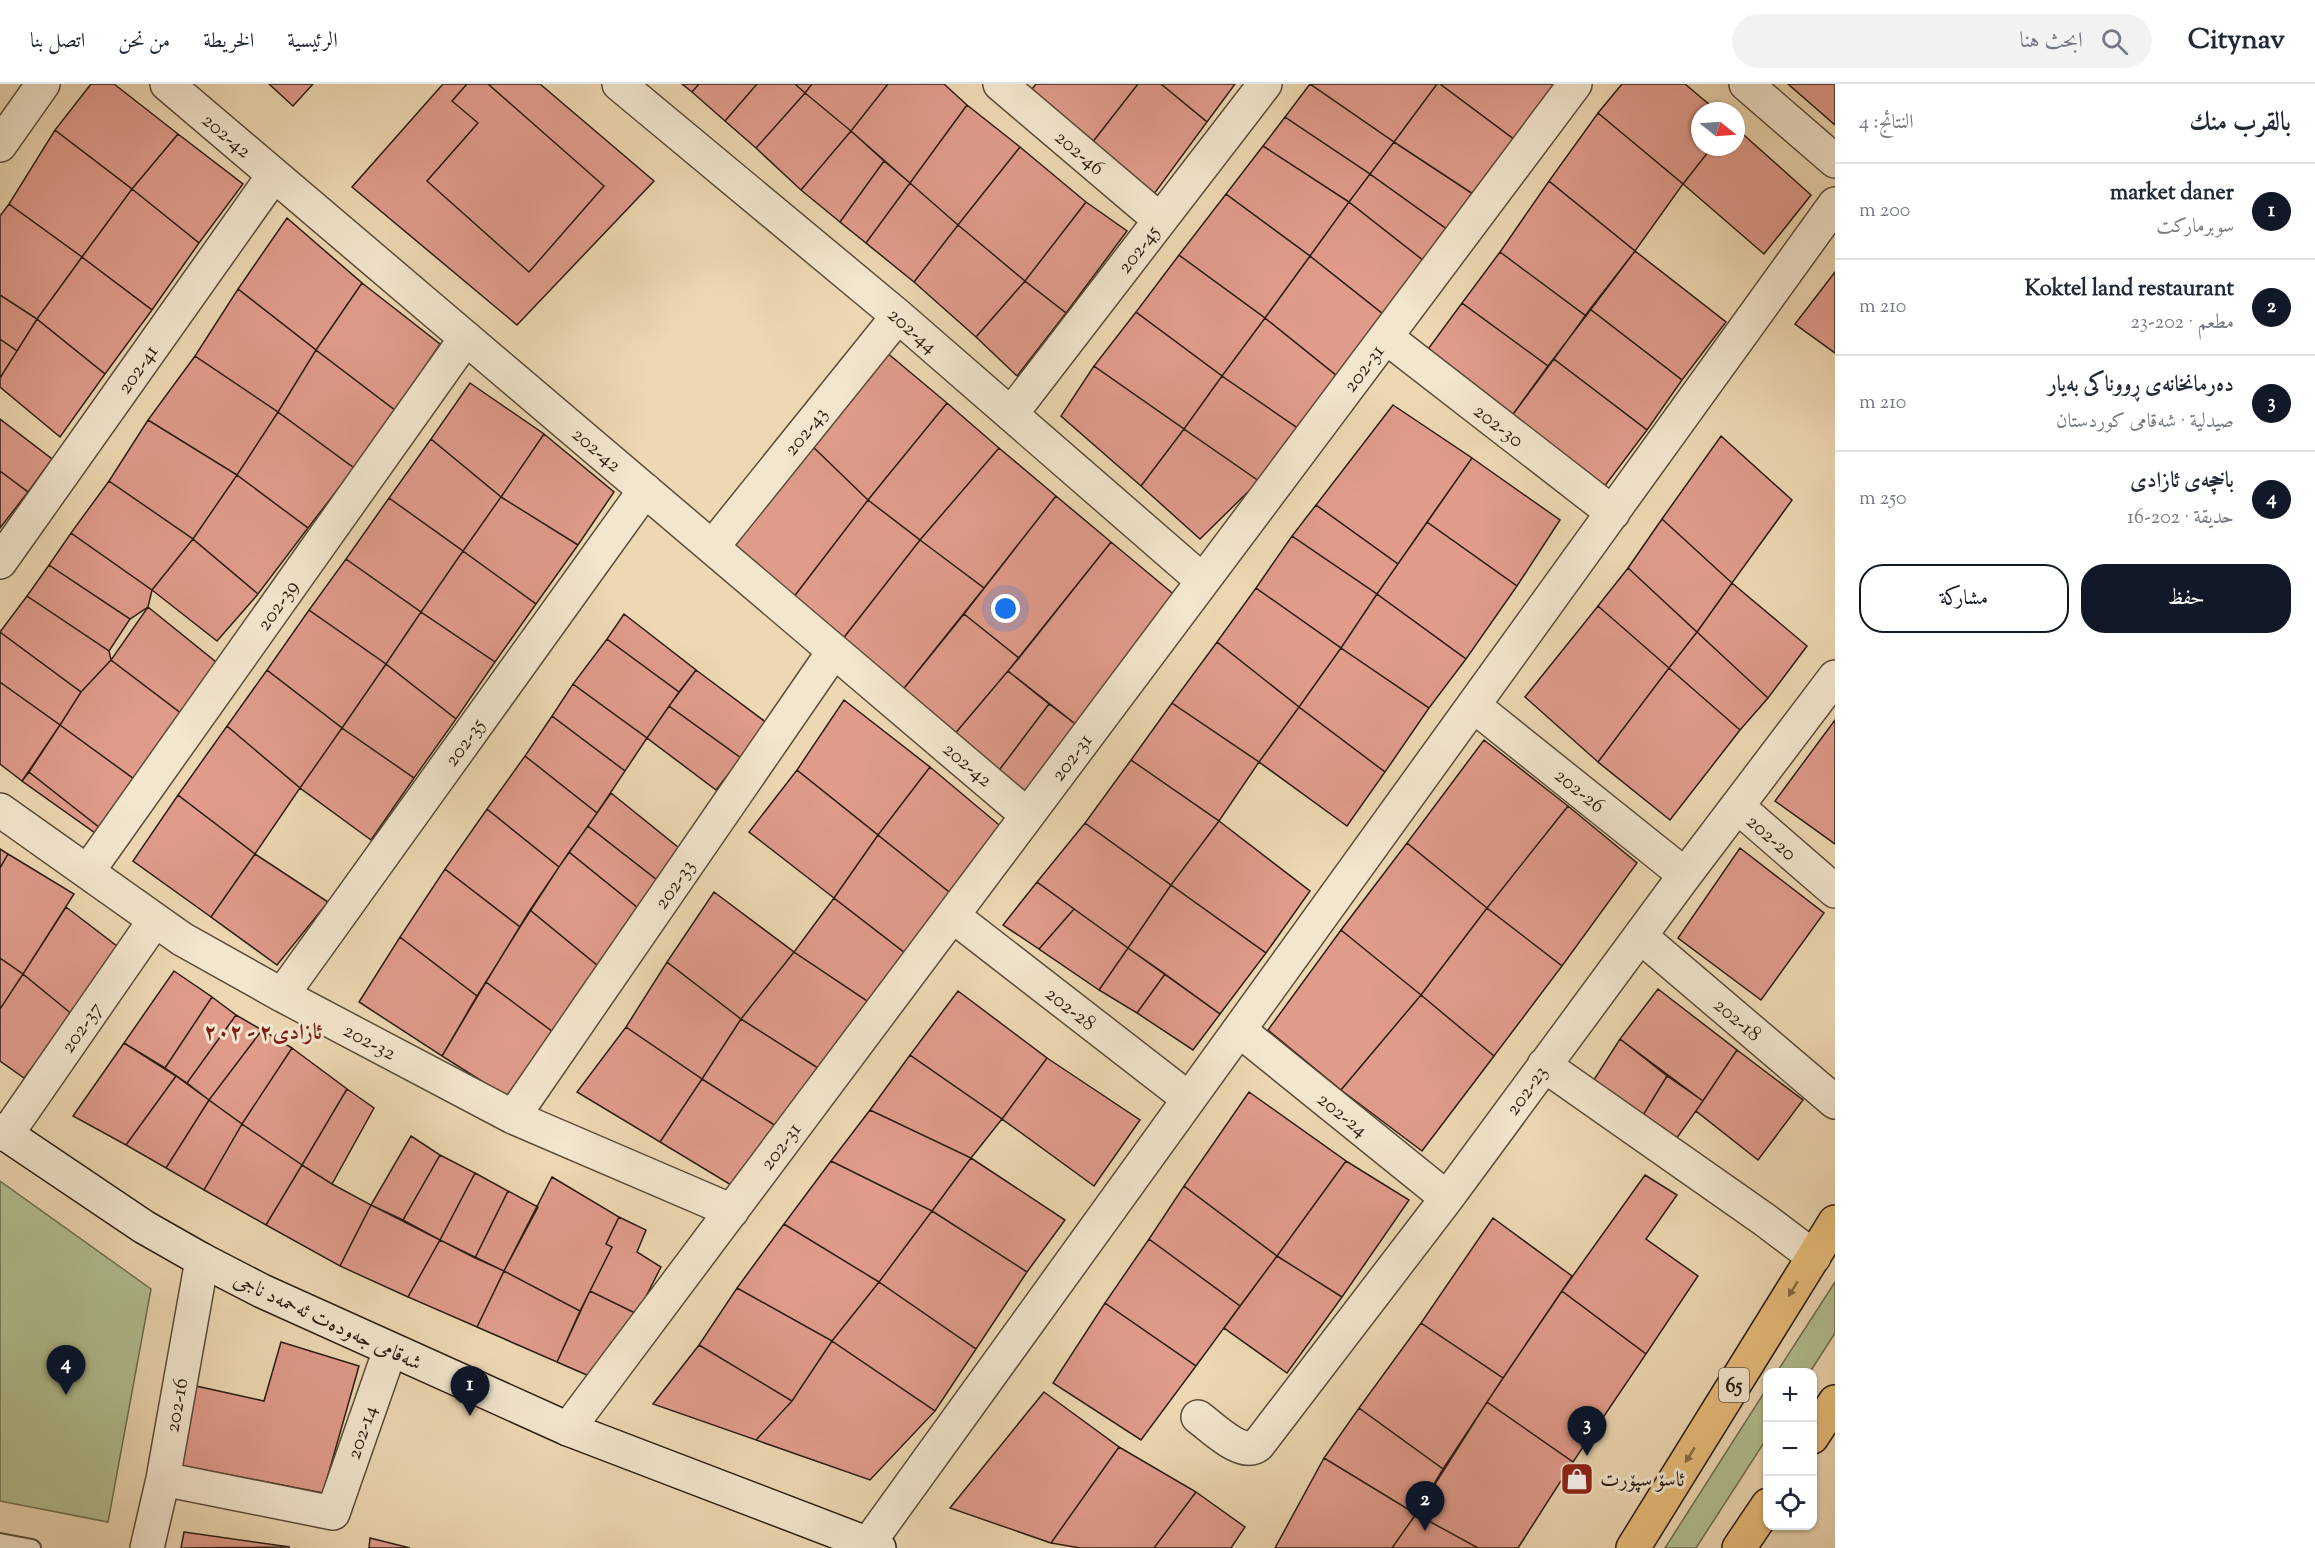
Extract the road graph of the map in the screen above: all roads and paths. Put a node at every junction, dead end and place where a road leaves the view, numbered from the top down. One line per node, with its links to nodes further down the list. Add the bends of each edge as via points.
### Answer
1 (43, 84): 8 (street)
2 (167, 84): 10 (street, 202-42)
3 (619, 84): 13 (street, 202-44)
4 (1000, 84): 12 (street, 202-46)
5 (1265, 84): 12 (street, 202-45)
6 (1575, 84): 14 (street, 202-31)
7 (1746, 84): 9 (street)
8 (0, 145)
9 (1835, 161)
10 (274, 176): 15 (street, 202-42); 20 (street, 202-41)
11 (1835, 204): 18 (street)
12 (1160, 220): 16 (street, 202-45)
13 (898, 316): 16 (street, 202-44); 19 (street, 202-43)
14 (1386, 337): 18 (street, 202-30); 21 (street, 202-31)
15 (466, 338): 17 (street, 202-42); 28 (street, 202-39)
16 (1011, 414): 21 (street, 202-44)
17 (645, 490): 19 (street, 202-42); 34 (street, 202-35)
18 (1612, 513): 24 (street)
19 (713, 546): 22 (street, 202-42)
20 (0, 562)
21 (1203, 581): 27 (street, 202-31)
22 (834, 651): 27 (street, 202-42); 39 (street, 202-33)
23 (1835, 677): 25 (street, 202-23)
24 (1474, 706): 29 (street, 202-26); 35 (street)
25 (1737, 806): 29 (street, 202-23); 30 (street, 202-20)
26 (0, 810): 28 (street, 202-32)
27 (1028, 815): 31 (street, 202-31)
28 (87, 871): 32 (street, 202-32)
29 (1685, 875): 33 (street, 202-23)
30 (1835, 891)
31 (952, 916): 37 (street, 202-28); 42 (street, 202-31)
32 (156, 920): 34 (street, 202-32, via 182,939); 40 (street, 202-37)
33 (1640, 936): 36 (street, 202-23); 38 (street, 202-18)
34 (282, 995): 39 (street, 202-32)
35 (1239, 1030): 37 (street); 41 (street, 202-24)
36 (1544, 1065): 41 (street, 202-23); 44 (street)
37 (1190, 1099): 52 (street)
38 (1835, 1102)
39 (513, 1117): 42 (street, 202-32)
40 (3, 1133): 45 (street, شەقامی جەودەت ئەحمەد ناجی)
41 (1447, 1198): 47 (street, 202-23, via 1254,1449 1244,1449)
42 (732, 1211): 48 (street, 202-31)
43 (1835, 1222): 44 (highway, 65)
44 (1814, 1257): 55 (highway, 65, one-way to 55)
45 (202, 1260): 46 (street, شەقامی جەودەت ئەحمەد ناجی); 49 (street, 202-16)
46 (390, 1350): 48 (street, شەقامی جەودەت ئەحمەد ناجی); 49 (street, 202-14, via 333,1513)
47 (1198, 1417)
48 (568, 1429): 52 (street, شەقامی جەودەت ئەحمەد ناجی)
49 (163, 1479): 54 (street, 202-16)
50 (1763, 1511): 56 (highway)
51 (0, 1542): 53 (lane)
52 (874, 1546)
53 (32, 1548)
54 (147, 1548)
55 (1633, 1548)
56 (1739, 1548)

